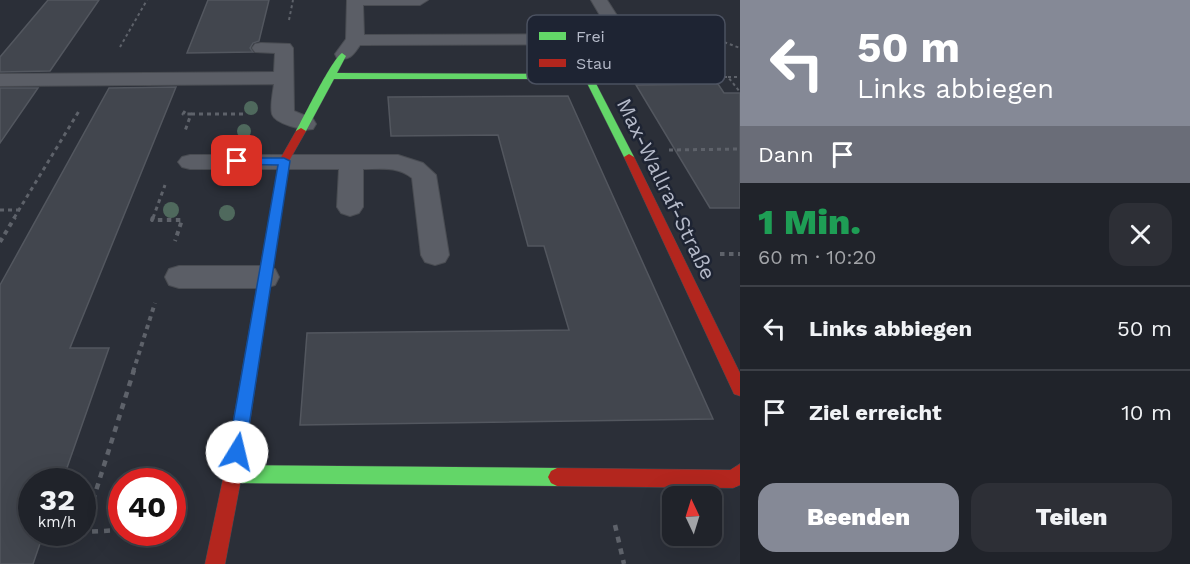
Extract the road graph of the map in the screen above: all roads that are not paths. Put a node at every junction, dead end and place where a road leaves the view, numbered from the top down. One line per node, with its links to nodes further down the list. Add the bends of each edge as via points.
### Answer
1 (420, 0): 5 (lane, via 355,0)
2 (599, 0): 3 (lane)
3 (608, 15)
4 (527, 39): 5 (lane)
5 (355, 40): 7 (lane)
6 (261, 48): 10 (lane, via 284,48)
7 (343, 56): 8 (street)
8 (331, 76): 9 (street, Max-Wallraf-Straße); 13 (street)
9 (527, 76)
10 (284, 78): 11 (lane); 13 (lane, via 283,114)
11 (0, 80)
12 (592, 84): 21 (street, Max-Wallraf-Straße)
13 (305, 124): 14 (street)
14 (284, 161): 15 (lane); 16 (lane); 20 (street)
15 (190, 162)
16 (351, 162): 17 (lane); 18 (lane, via 398,162 416,168 424,176)
17 (350, 207)
18 (435, 255)
19 (179, 277): 20 (lane)
20 (265, 277): 23 (street)
21 (740, 389)
22 (740, 473): 23 (street, via 733,479)
23 (233, 474): 24 (street)
24 (215, 564)

